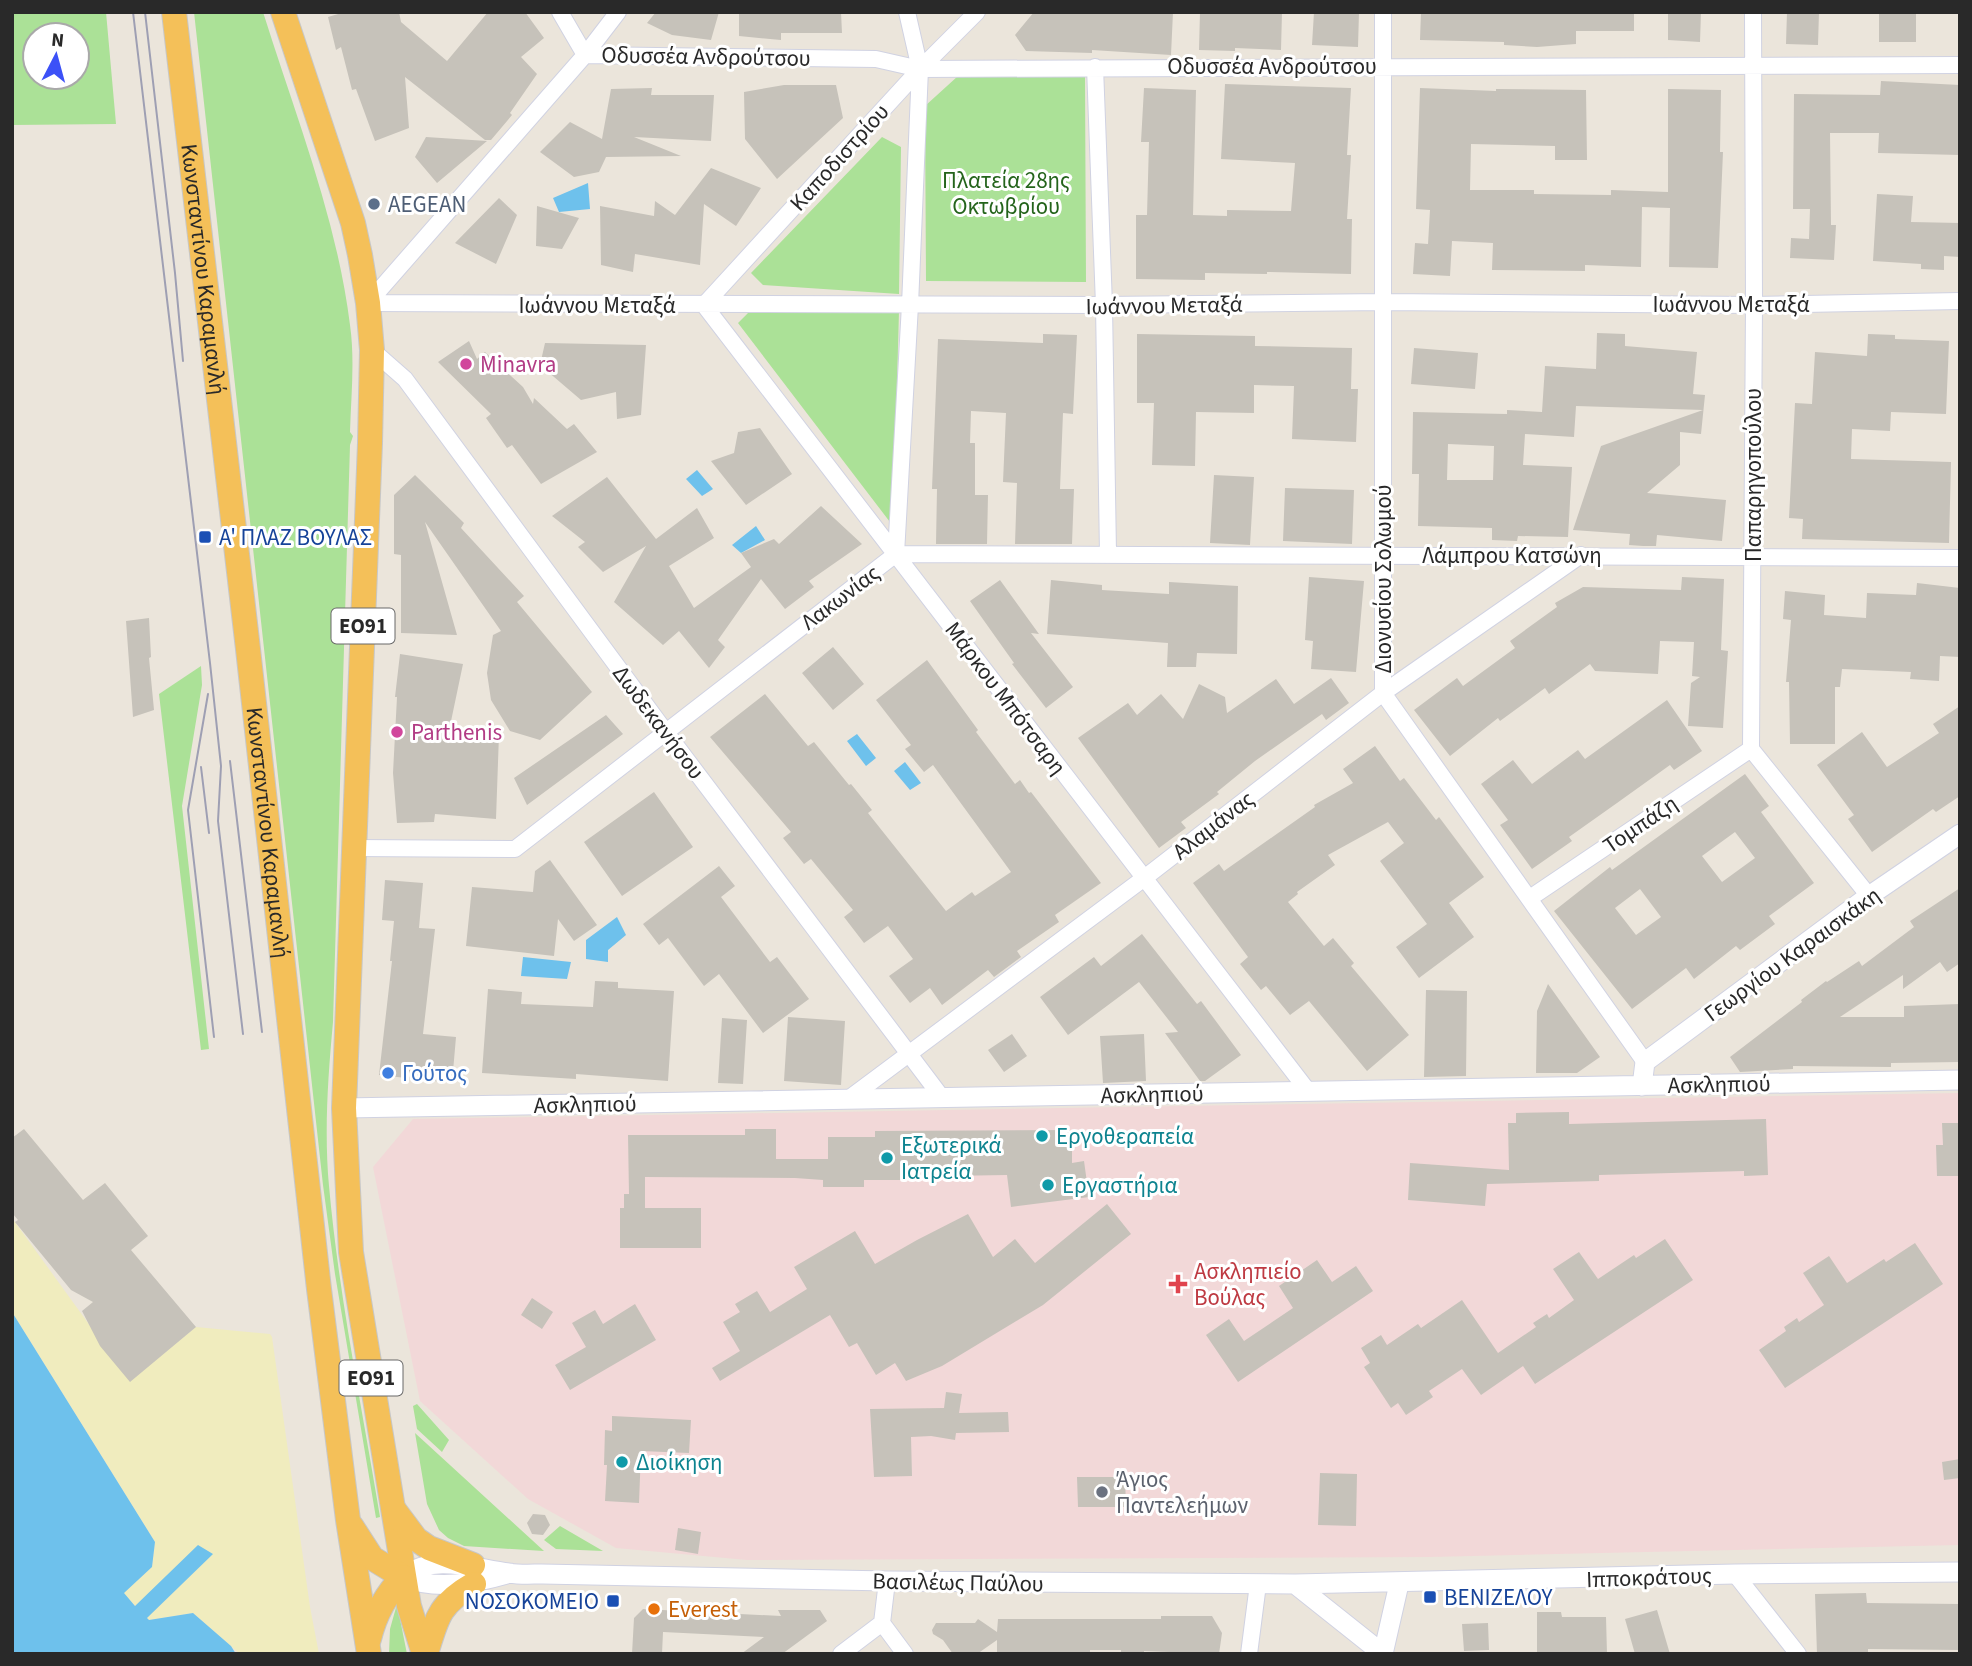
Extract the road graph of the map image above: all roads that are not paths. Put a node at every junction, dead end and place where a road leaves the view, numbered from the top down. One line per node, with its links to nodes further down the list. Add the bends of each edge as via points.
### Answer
1 (174, 12): 46 (highway, Κωνσταντίνου Καραμανλή / ΕΟ91)
2 (283, 12): 17 (highway, ΕΟ91, via 353,223)
3 (560, 12): 9 (street)
4 (618, 12): 9 (street)
5 (907, 12): 14 (street, Λακωνίας)
6 (977, 12): 14 (street, Καποδιστρίου)
7 (1383, 12): 12 (street, Διονυσίου Σολωμού)
8 (1753, 12): 10 (street, Παπαρηγοπούλου)
9 (585, 55): 14 (street, Οδυσσέα Ανδρούτσου, via 877,59); 17 (street)
10 (1751, 65): 11 (street, Οδυσσέα Ανδρούτσου); 12 (street, Οδυσσέα Ανδρούτσου); 18 (street, Παπαρηγοπούλου)
11 (1960, 65)
12 (1383, 66): 13 (street, Οδυσσέα Ανδρούτσου); 16 (street, Διονυσίου Σολωμού)
13 (1095, 67): 14 (street, Οδυσσέα Ανδρούτσου); 21 (street)
14 (920, 69): 19 (street, Καποδιστρίου); 20 (street, Λακωνίας)
15 (1960, 301): 18 (street, Ιωάννου Μεταξά)
16 (1384, 302): 18 (street, Ιωάννου Μεταξά); 21 (street, Ιωάννου Μεταξά); 25 (street, Διονυσίου Σολωμού)
17 (368, 303): 19 (street, Ιωάννου Μεταξά); 22 (highway, ΕΟ91)
18 (1754, 304): 27 (street, Παπαρηγοπούλου)
19 (704, 305): 20 (street, Ιωάννου Μεταξά); 23 (street, Μάρκου Μπότσαρη)
20 (910, 305): 21 (street, Ιωάννου Μεταξά); 23 (street, Λακωνίας)
21 (1104, 306): 24 (street)
22 (372, 350): 30 (street, Δωδεκανήσου, via 405,379); 33 (highway, ΕΟ91)
23 (896, 554): 24 (street, Λάμπρου Κατσώνη); 30 (street, Λακωνίας); 34 (street, Μάρκου Μπότσαρη)
24 (1108, 554): 25 (street, Λάμπρου Κατσώνη)
25 (1383, 554): 26 (street, Λάμπρου Κατσώνη); 29 (street, Διονυσίου Σολωμού)
26 (1581, 555): 27 (street, Λάμπρου Κατσώνη); 29 (street, Αλαμάνας)
27 (1752, 556): 28 (street, Λάμπρου Κατσώνη); 31 (street, Παπαρηγοπούλου)
28 (1960, 558)
29 (1383, 694): 34 (street, Αλαμάνας); 36 (street, Διονυσίου Σολωμού)
30 (665, 731): 33 (street, Λακωνίας, via 515,849); 37 (street, Δωδεκανήσου)
31 (1751, 749): 35 (street); 36 (street, Τομπάζη)
32 (1960, 834): 35 (street, Γεωργίου Καραισκάκη)
33 (354, 848): 44 (highway, ΕΟ91)
34 (1143, 879): 37 (street, Αλαμάνας); 41 (street, Μάρκου Μπότσαρη)
35 (1869, 896): 38 (street, Γεωργίου Καραισκάκη)
36 (1530, 898): 38 (street, Διονυσίου Σολωμού)
37 (910, 1054): 42 (street, Δωδεκανήσου); 43 (street, Αλαμάνας)
38 (1645, 1062): 40 (street)
39 (1960, 1080): 40 (street, Ασκληπιού)
40 (1642, 1086): 41 (street, Ασκληπιού)
41 (1308, 1091): 42 (street, Ασκληπιού)
42 (943, 1099): 43 (street, Ασκληπιού)
43 (847, 1100): 44 (street, Ασκληπιού)
44 (344, 1108): 45 (highway, ΕΟ91, via 351,1252)
45 (391, 1504): 48 (highway, via 416,1539); 50 (highway, ΕΟ91)
46 (348, 1520): 50 (highway, via 372,1558); 56 (highway, Κωνσταντίνου Καραμανλή / ΕΟ91)
47 (1960, 1572): 49 (street, Ιπποκράτους)
48 (474, 1574): 50 (street, Βασιλέως Παύλου, via 434,1564 415,1567); 51 (street, Βασιλέως Παύλου); 57 (highway, via 443,1607)
49 (1735, 1574): 54 (street, Ιπποκράτους); 62 (street)
50 (403, 1577): 56 (highway, via 374,1619); 57 (highway, ΕΟ91)
51 (887, 1581): 52 (street, Βασιλέως Παύλου); 55 (street)
52 (1258, 1584): 53 (street, Βασιλέως Παύλου); 60 (street)
53 (1295, 1584): 54 (street, Ιπποκράτους); 61 (street)
54 (1399, 1584): 61 (street)
55 (882, 1623): 58 (street); 59 (street)
56 (368, 1650)
57 (425, 1654)
58 (841, 1654)
59 (905, 1654)
60 (1249, 1654)
61 (1383, 1654)
62 (1798, 1654)

